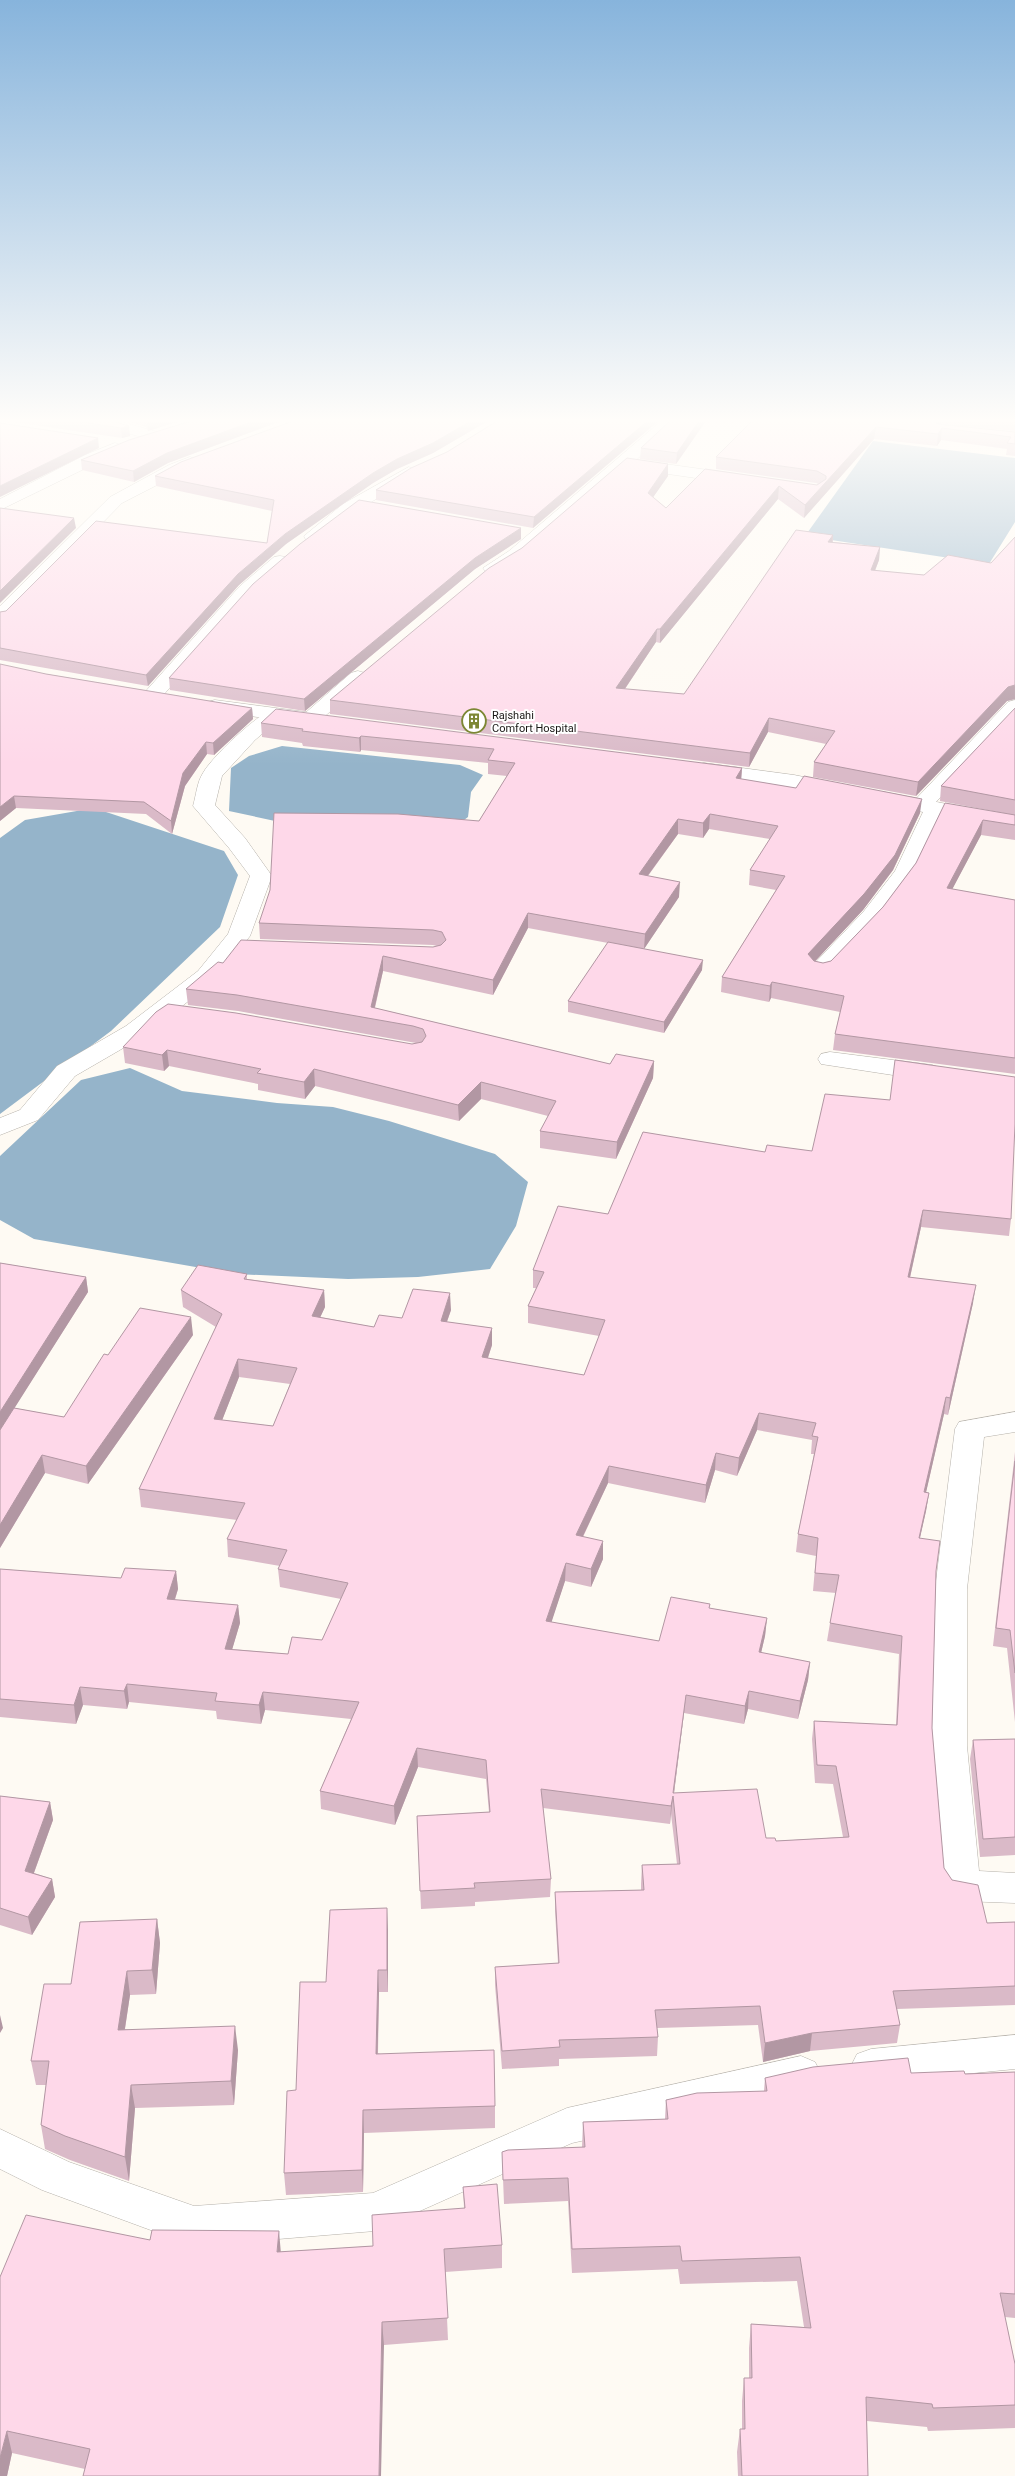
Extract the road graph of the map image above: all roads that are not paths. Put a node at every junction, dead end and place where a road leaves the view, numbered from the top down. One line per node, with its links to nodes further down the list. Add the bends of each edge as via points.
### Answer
1 (84, 534): 7 (street)
2 (315, 534): 9 (street, via 246,590)
3 (524, 534): 5 (street)
4 (539, 534): 5 (street)
5 (536, 536): 6 (street)
6 (482, 575)
7 (0, 617)
8 (373, 665): 13 (street)
9 (152, 696)
10 (198, 703): 12 (street)
11 (1015, 706): 16 (street)
12 (274, 715): 13 (street); 18 (street, via 248,736 212,774 204,806 237,842 261,876 239,936)
13 (310, 719): 14 (street)
14 (340, 723)
15 (686, 767): 16 (street, via 794,781)
16 (928, 807): 17 (street); 20 (street, via 905,872 872,916)
17 (1015, 822)
18 (232, 946): 19 (street); 21 (street, via 206,976)
19 (260, 947)
20 (821, 970)
21 (162, 1010): 22 (street); 25 (street, via 135,1031 66,1071 29,1115)
22 (190, 1014)
23 (830, 1059): 24 (street)
24 (956, 1076)
25 (0, 1127)
26 (1015, 1422): 27 (street, via 970,1429 950,1589 949,1746 962,1886)
27 (1015, 1888)
28 (1015, 2052): 29 (street, via 810,2072 567,2126 375,2212 194,2226 57,2177)
29 (0, 2148)

